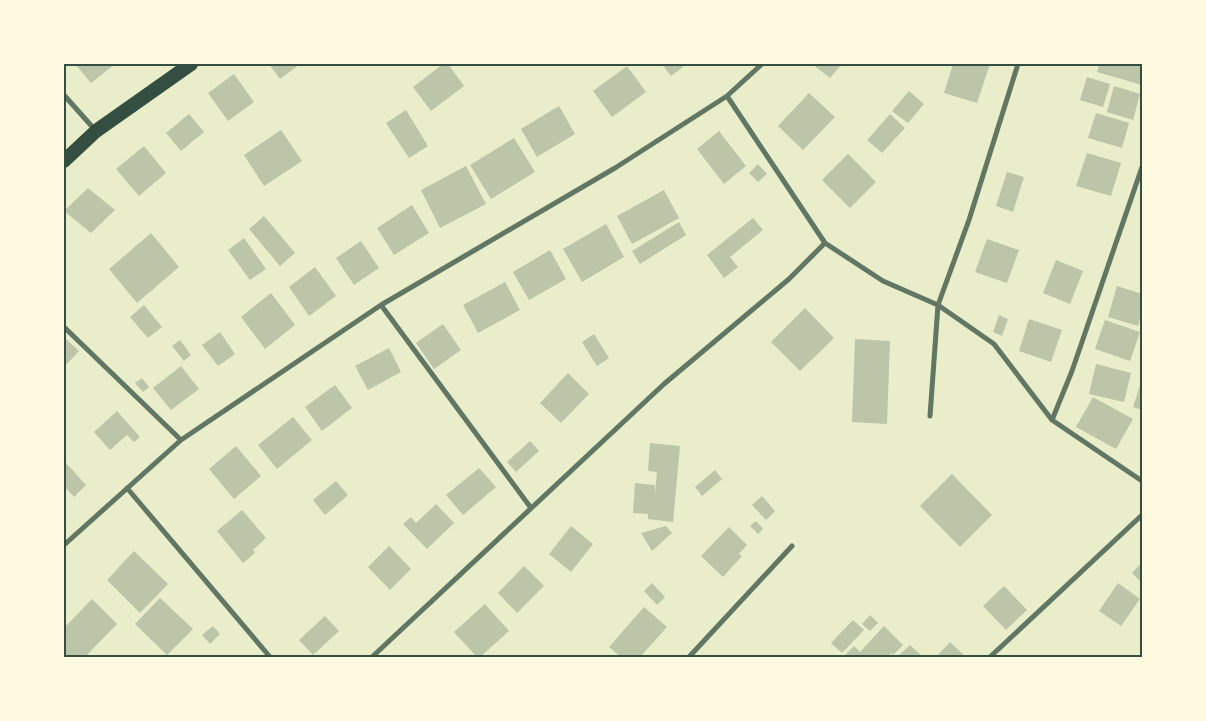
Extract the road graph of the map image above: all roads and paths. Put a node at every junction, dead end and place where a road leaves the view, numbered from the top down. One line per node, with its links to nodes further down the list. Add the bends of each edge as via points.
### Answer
1 (191, 64): 6 (highway)
2 (762, 64): 5 (street)
3 (1018, 64): 11 (street, via 969,220)
4 (64, 95): 6 (street)
5 (727, 96): 9 (street); 10 (street, via 615,168)
6 (96, 132): 7 (highway)
7 (64, 161)
8 (1142, 167): 14 (street)
9 (825, 242): 11 (street, via 883,281); 18 (street, via 789,279 664,384)
10 (381, 305): 15 (street); 18 (street)
11 (938, 305): 13 (street); 14 (street, via 994,344)
12 (64, 327): 15 (street)
13 (930, 416)
14 (1052, 420): 16 (street)
15 (180, 440): 17 (street)
16 (1142, 481)
17 (127, 488): 20 (street); 22 (street)
18 (531, 508): 23 (street)
19 (1142, 515): 25 (street)
20 (64, 545)
21 (792, 546): 24 (street)
22 (270, 657)
23 (372, 657)
24 (689, 657)
25 (990, 657)

